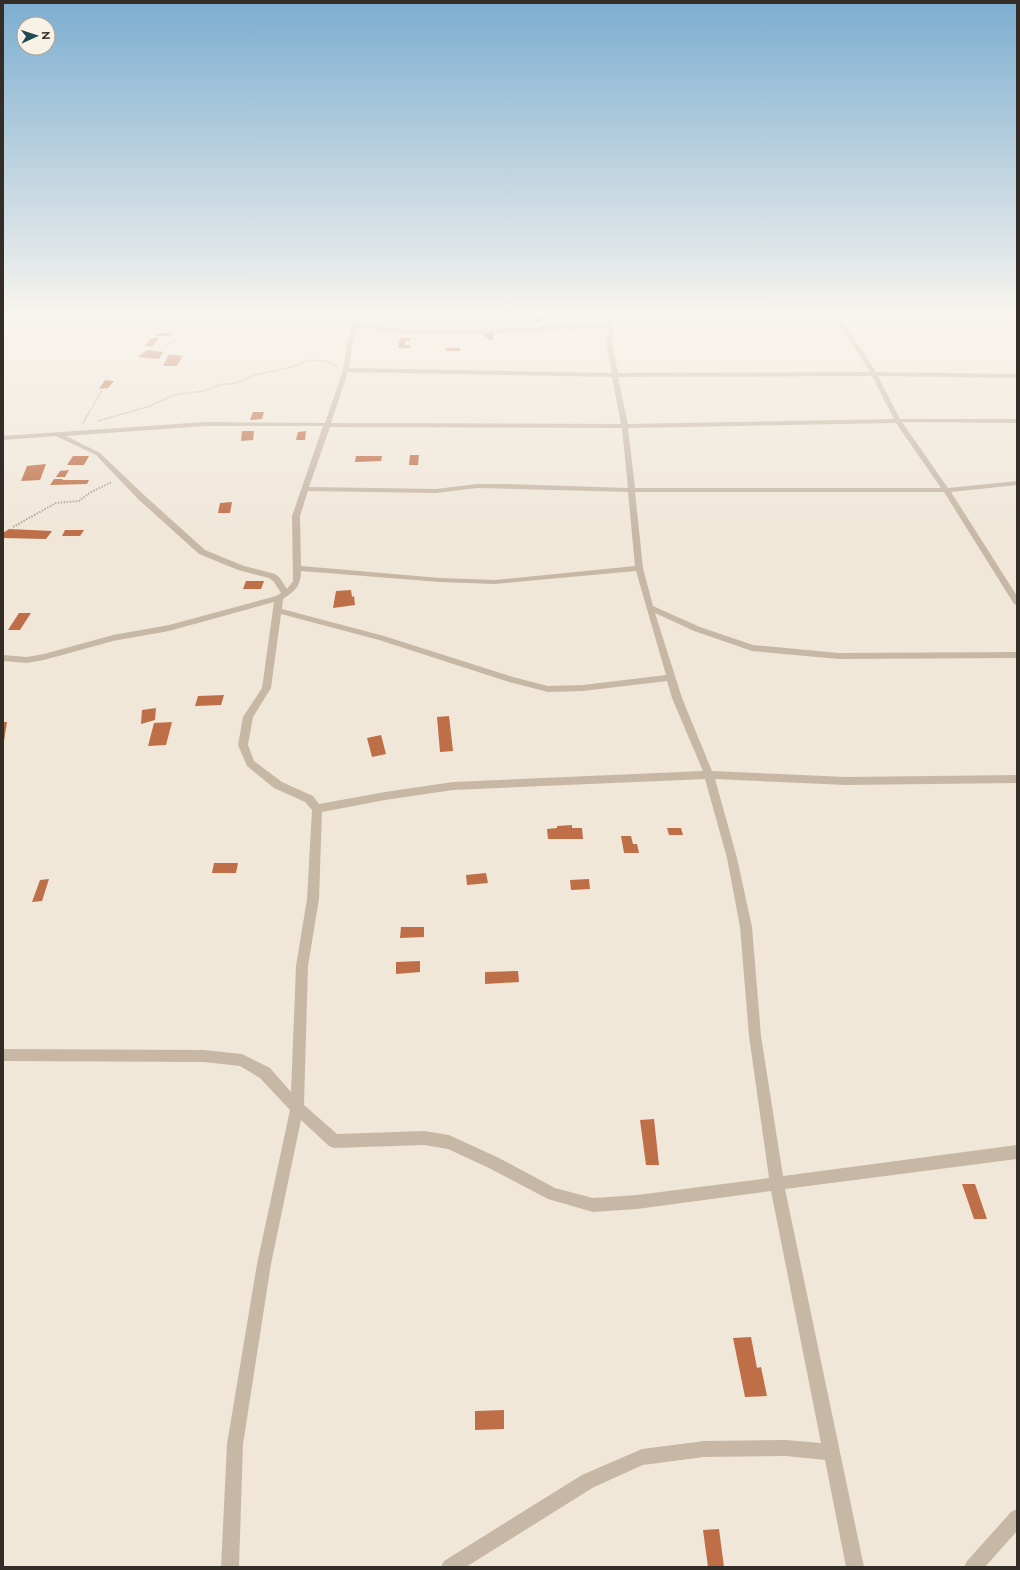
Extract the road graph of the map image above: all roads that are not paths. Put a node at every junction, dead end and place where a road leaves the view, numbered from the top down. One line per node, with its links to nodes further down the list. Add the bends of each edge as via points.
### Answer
1 (341, 385): 6 (street)
2 (617, 385): 7 (street)
3 (880, 385): 5 (street)
4 (1017, 421): 5 (street)
5 (898, 422): 7 (street); 13 (street)
6 (328, 424): 7 (street); 8 (street, via 206,424); 11 (street)
7 (626, 426): 12 (street)
8 (55, 433): 9 (street); 16 (street, via 98,454 202,552 241,568 272,576 277,580)
9 (3, 438)
10 (1017, 483): 13 (street)
11 (305, 489): 12 (street, via 436,490 508,486); 14 (street, via 296,516)
12 (632, 490): 13 (street); 15 (street)
13 (946, 490): 17 (street)
14 (297, 568): 15 (street, via 495,582); 16 (street, via 297,581)
15 (639, 568): 18 (street)
16 (283, 596): 19 (street); 21 (street, via 169,628 113,638 44,657 27,660)
17 (1017, 602)
18 (649, 607): 20 (street, via 697,629 752,648 840,656); 22 (street)
19 (278, 611): 22 (street, via 381,638 548,689 583,688); 25 (street, via 266,688 248,717 242,744 250,763 278,784 309,799)
20 (1017, 655)
21 (3, 658)
22 (670, 678): 23 (street)
23 (709, 775): 24 (street, via 846,781); 25 (street, via 453,786); 29 (street, via 732,858 746,927 755,1036)
24 (1017, 779)
25 (317, 810): 27 (street, via 313,899 302,966)
26 (3, 1055): 27 (street, via 204,1056 242,1060 265,1073)
27 (297, 1108): 29 (street, via 334,1141 424,1138 449,1142 553,1194 594,1205); 32 (street, via 264,1264 235,1444)
28 (1017, 1152): 29 (street)
29 (777, 1184): 30 (street)
30 (832, 1452): 33 (street, via 786,1448 704,1449 642,1457 588,1481); 34 (street)
31 (1017, 1518): 35 (street)
32 (230, 1567)
33 (450, 1567)
34 (854, 1567)
35 (973, 1567)

